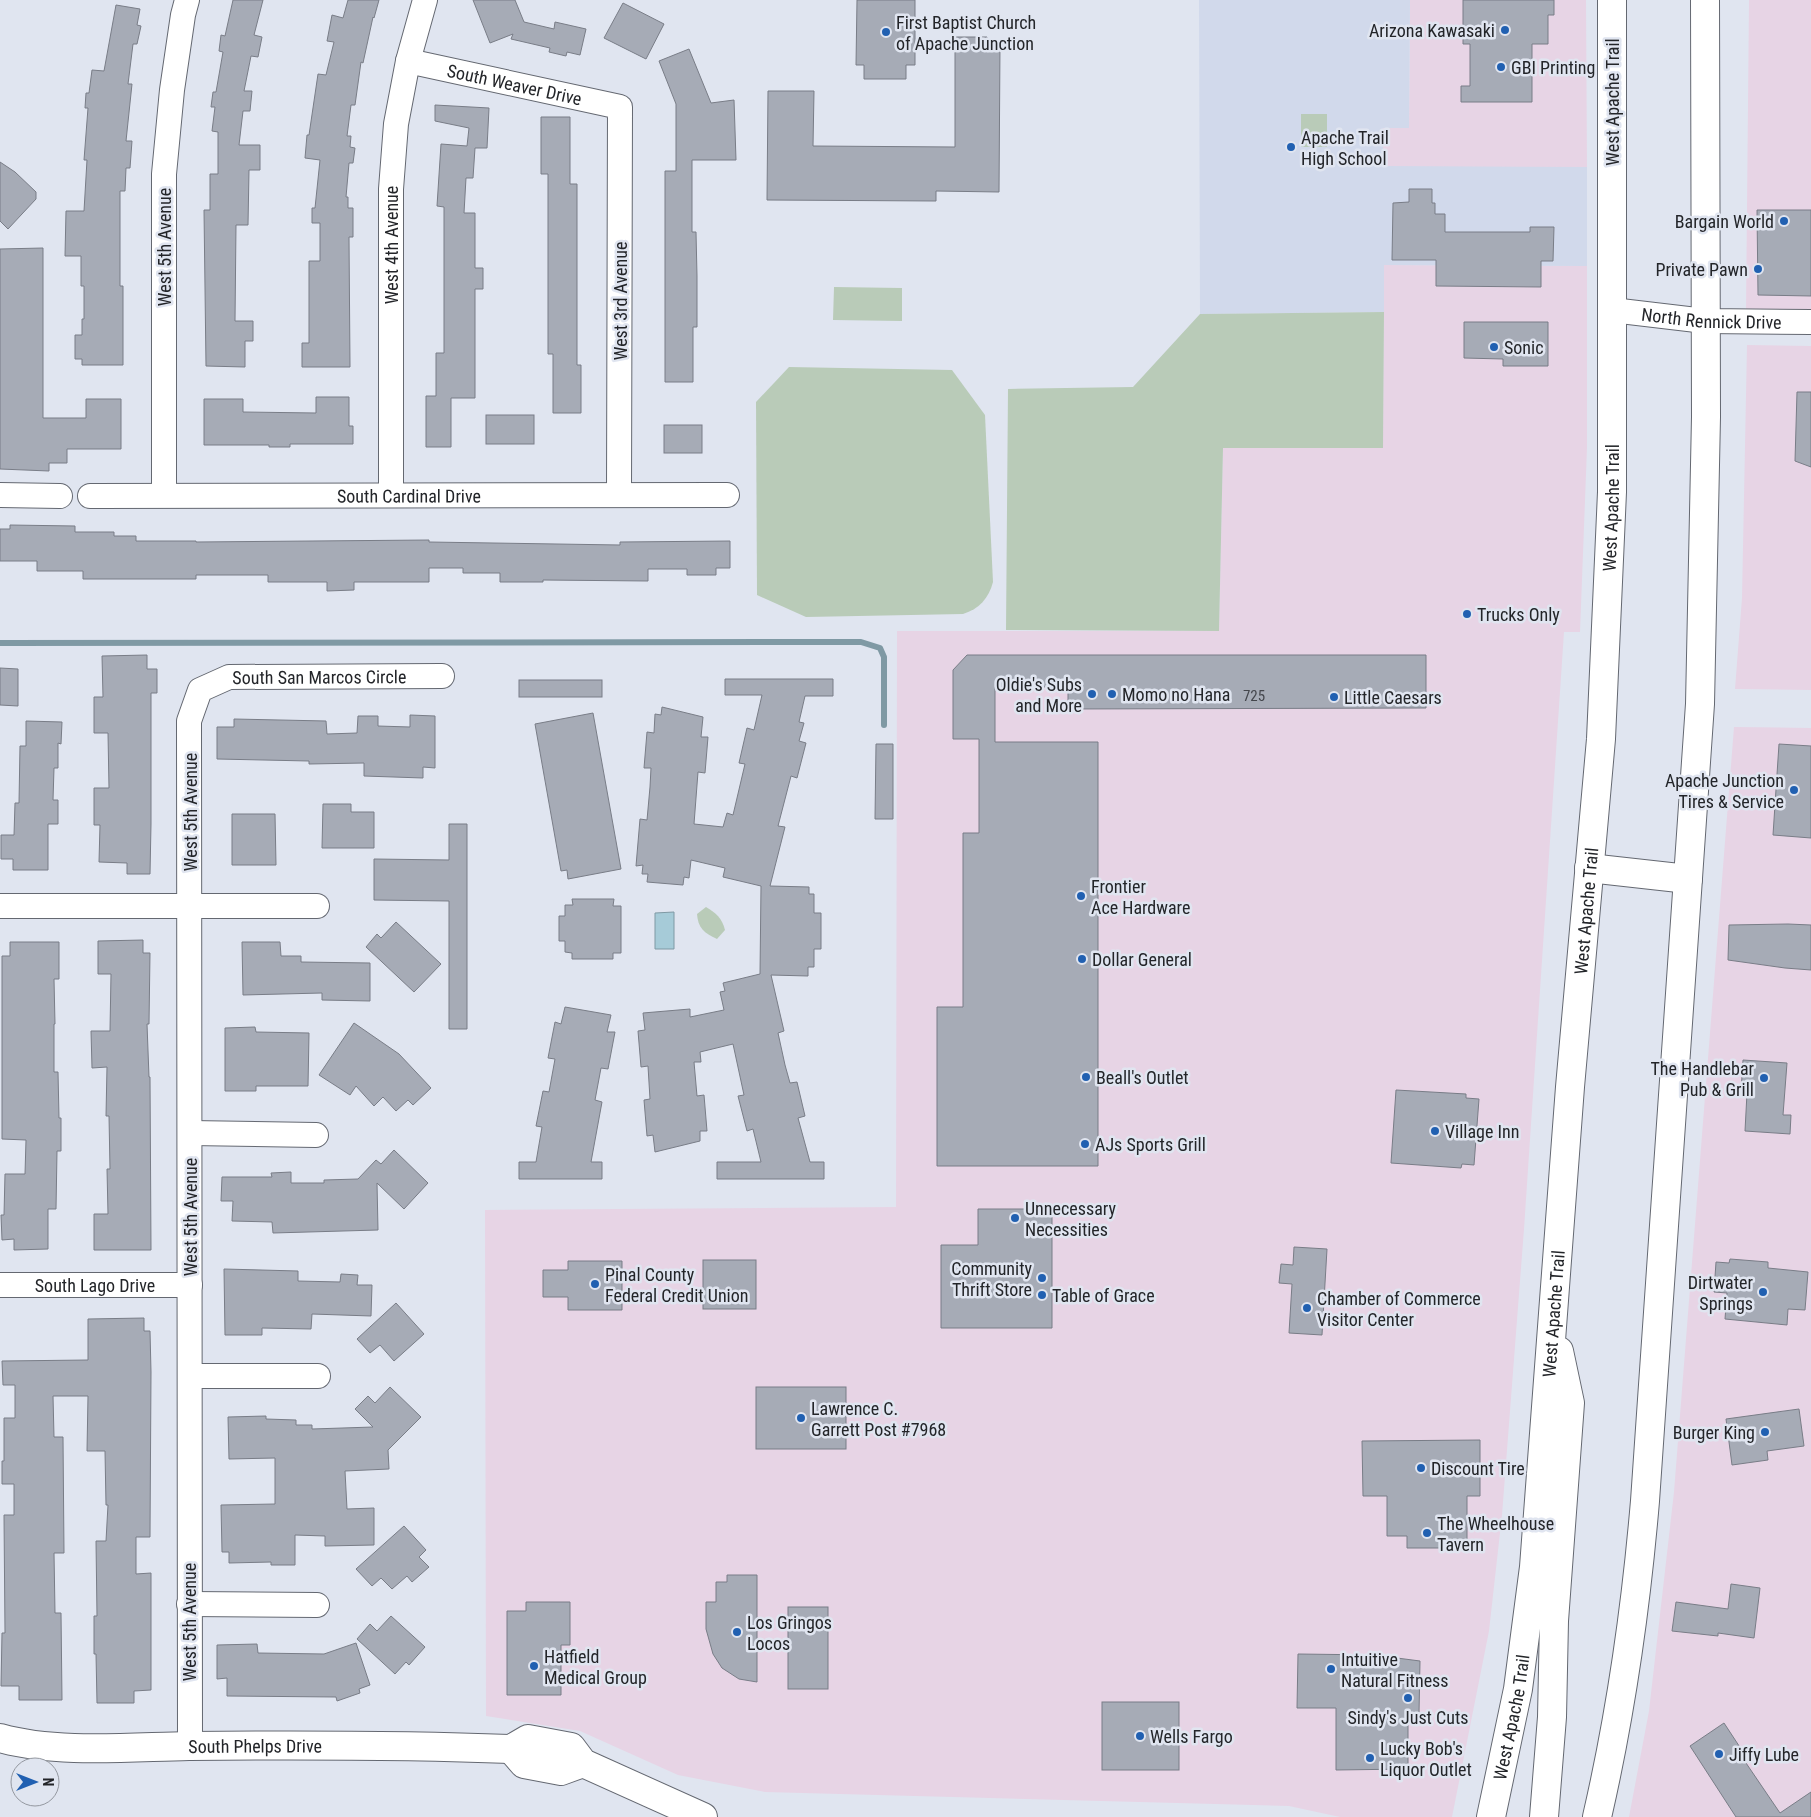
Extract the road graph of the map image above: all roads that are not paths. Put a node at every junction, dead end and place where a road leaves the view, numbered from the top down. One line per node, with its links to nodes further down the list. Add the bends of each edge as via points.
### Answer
1 (187, 0): 14 (street, West 5th Avenue, via 172,90 164,174)
2 (425, 0): 5 (street, West 4th Avenue)
3 (1612, 0): 7 (main road, West Apache Trail)
4 (1705, 0): 8 (main road)
5 (408, 61): 6 (street, South Weaver Drive); 10 (street, West 4th Avenue, via 396,124 391,189)
6 (620, 107): 11 (street, West 3rd Avenue)
7 (1612, 310): 8 (street, North Rennick Drive); 19 (main road, West Apache Trail, via 1610,545 1601,739)
8 (1705, 321): 9 (street, North Rennick Drive); 20 (main road, via 1700,704)
9 (1811, 322)
10 (391, 494): 11 (street, South Cardinal Drive); 14 (street, South Cardinal Drive)
11 (619, 494): 12 (street, South Cardinal Drive)
12 (727, 494)
13 (0, 495): 15 (street)
14 (164, 495): 16 (street, South Cardinal Drive)
15 (60, 496)
16 (90, 496)
17 (442, 676): 18 (street, South San Marcos Circle, via 228,677)
18 (200, 690): 21 (street, West 5th Avenue, via 189,721)
19 (1589, 868): 20 (main road); 28 (main road, West Apache Trail)
20 (1688, 879): 38 (main road, via 1639,1570 1618,1713)
21 (190, 905): 22 (street); 23 (street); 24 (street, West 5th Avenue)
22 (0, 906)
23 (317, 906)
24 (190, 1133): 25 (street); 26 (street, West 5th Avenue)
25 (316, 1135)
26 (190, 1284): 27 (street, South Lago Drive); 29 (street, West 5th Avenue)
27 (0, 1285)
28 (1552, 1322): 36 (main road, West Apache Trail, via 1534,1567 1518,1689); 37 (main road, via 1570,1403)
29 (190, 1376): 30 (street); 31 (street, West 5th Avenue)
30 (318, 1376)
31 (189, 1604): 32 (street); 34 (street, West 5th Avenue)
32 (317, 1605)
33 (0, 1738): 34 (main road, South Phelps Drive, via 72,1748)
34 (190, 1746): 35 (main road, South Phelps Drive, via 511,1749 528,1739 571,1747 583,1763)
35 (703, 1817)
36 (1491, 1817)
37 (1544, 1817)
38 (1598, 1817)

